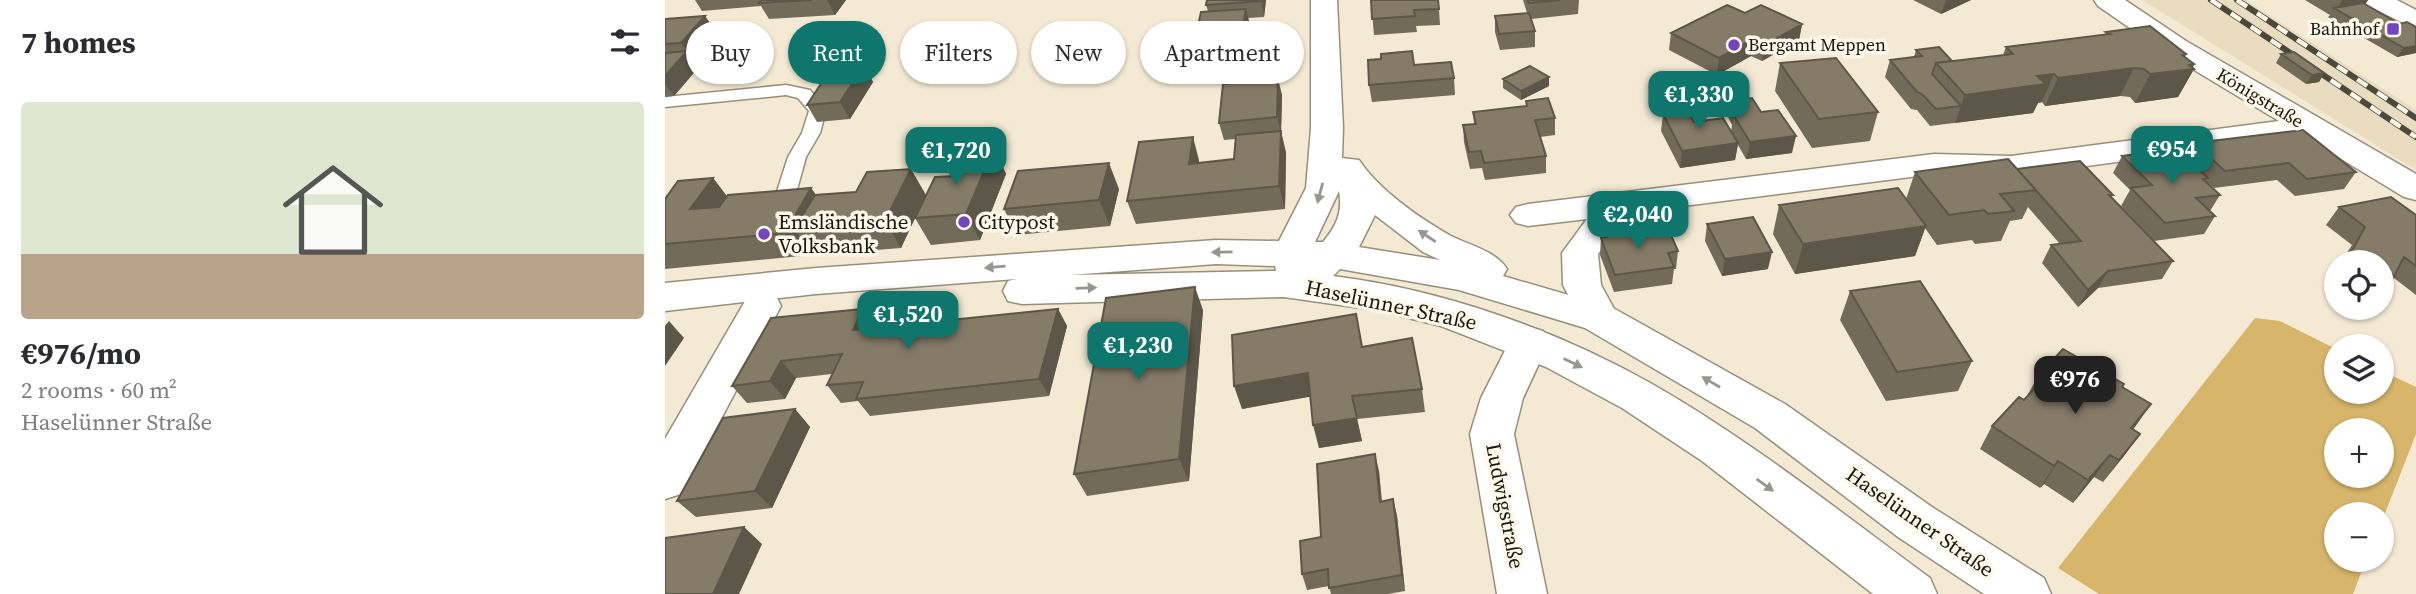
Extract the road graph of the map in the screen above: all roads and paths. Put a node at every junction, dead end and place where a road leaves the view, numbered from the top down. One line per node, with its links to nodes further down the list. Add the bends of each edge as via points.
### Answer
1 (1324, 0): 2 (street); 8 (street)
2 (1331, 0)
3 (2107, 0): 7 (street, Königstraße)
4 (2377, 0): 5 (street)
5 (2416, 21)
6 (665, 102): 12 (lane, via 786,90 804,94 818,110)
7 (2307, 127): 10 (street, Königstraße); 11 (street, via 2011,166 1934,164)
8 (1327, 128): 9 (street); 15 (street, one-way to 15, via 1323,188)
9 (1352, 178): 14 (street, via 1359,210); 19 (street, one-way to 9, via 1436,243)
10 (2416, 189)
11 (1653, 200): 13 (street); 19 (street, via 1604,221 1580,253 1582,285)
12 (783, 204)
13 (1528, 215)
14 (1335, 255): 15 (street); 19 (street, Haselünner Straße, via 1461,277)
15 (1294, 268): 16 (street, Haselünner Straße, one-way to 16, via 1216,252 816,281); 18 (street, Haselünner Straße, one-way to 15, via 1251,283); 20 (street, Haselünner Straße, via 1355,293 1476,323)
16 (665, 297)
17 (665, 306): 18 (street, Haselünner Straße)
18 (762, 306): 21 (street)
19 (1599, 318): 24 (street, Haselünner Straße, one-way to 19, via 1915,522 1770,416)
20 (1529, 342): 22 (street, Ludwigstraße, via 1501,398 1492,434); 23 (street, Haselünner Straße, one-way to 23, via 1597,374 1698,436)
21 (665, 480)
22 (1522, 594)
23 (1912, 594)
24 (2026, 594)

